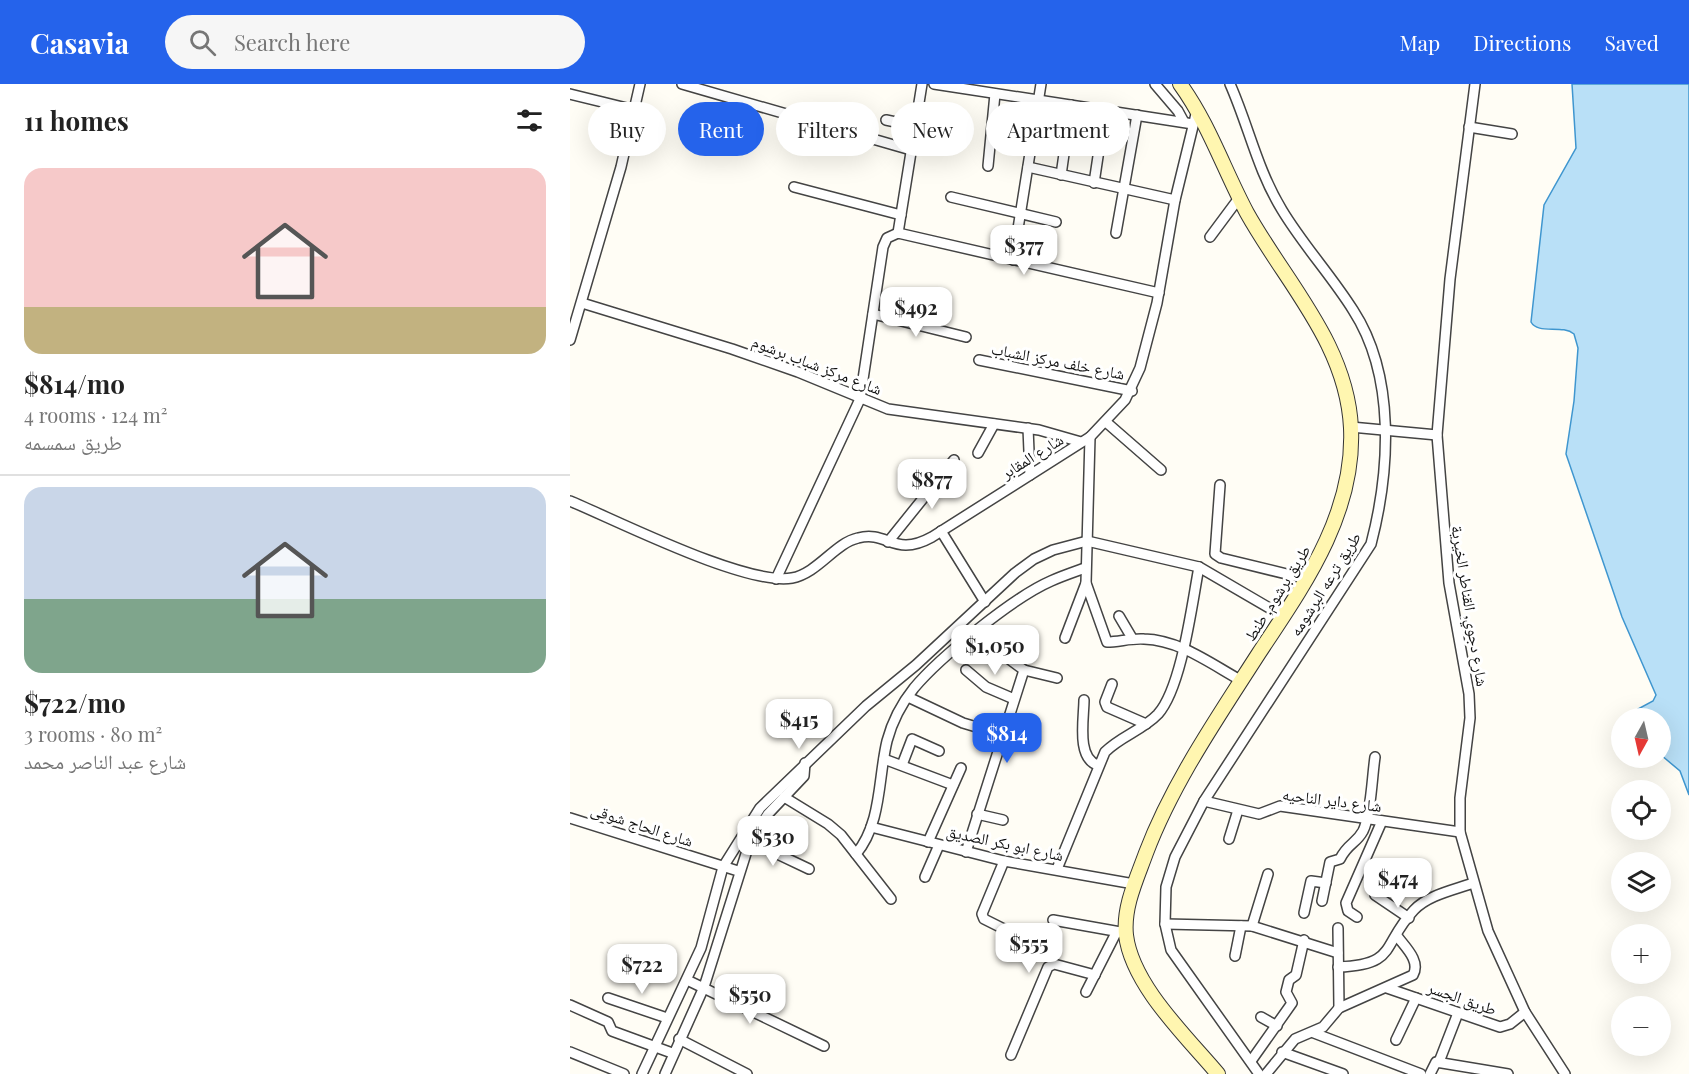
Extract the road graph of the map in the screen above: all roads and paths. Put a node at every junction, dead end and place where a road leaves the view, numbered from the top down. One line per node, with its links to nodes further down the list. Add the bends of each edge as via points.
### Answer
1 (640, 84): 14 (street)
2 (682, 84): 25 (street)
3 (922, 84): 15 (street)
4 (934, 84): 11 (street)
5 (1041, 84): 12 (street)
6 (1155, 84): 22 (street)
7 (1180, 84): 17 (main road, طريق برشوم, طنط)
8 (1230, 84): 58 (street, طريق ترعه البرشومه, via 1262,175 1366,334 1383,398)
9 (1475, 84): 23 (street, شارع دجوي, القناطر الخيرية)
10 (570, 94): 13 (street)
11 (995, 94): 12 (street); 30 (street)
12 (1039, 99): 16 (street); 31 (street)
13 (602, 102)
14 (636, 102)
15 (919, 102)
16 (1055, 102)
17 (1198, 108): 22 (street, شارع المقابر); 37 (main road, طريق برشوم, طنط)
18 (1130, 114): 19 (street)
19 (1137, 115): 22 (street); 35 (street)
20 (886, 120): 21 (street)
21 (891, 121)
22 (1189, 123): 38 (street, شارع المقابر)
23 (1469, 128): 24 (street); 59 (street, شارع دجوي, القناطر الخيرية, via 1447,308)
24 (1512, 134)
25 (891, 144)
26 (624, 156): 47 (street)
27 (910, 156): 40 (street)
28 (1064, 156): 32 (street)
29 (1098, 156): 33 (street)
30 (987, 166)
31 (1028, 167): 32 (street); 39 (street)
32 (1061, 175): 33 (street)
33 (1094, 183): 35 (street)
34 (794, 186): 40 (street)
35 (1125, 190): 38 (street); 42 (street)
36 (951, 196): 39 (street)
37 (1239, 198): 44 (street); 56 (main road, طريق برشوم, طنط, via 1321,328 1336,362)
38 (1175, 200): 46 (street, شارع المقابر)
39 (1021, 212): 41 (street); 45 (street)
40 (900, 215): 43 (street)
41 (1056, 222)
42 (1116, 232)
43 (898, 233): 45 (street); 48 (street, via 887,237 883,247)
44 (1210, 237)
45 (1013, 260): 46 (street)
46 (1158, 293): 52 (street, شارع المقابر)
47 (582, 303): 50 (street); 53 (street, شارع مركز شباب برشوم, via 732,349)
48 (873, 314): 49 (street); 53 (street)
49 (966, 337)
50 (570, 340)
51 (979, 360): 52 (street, شارع خلف مركز الشباب)
52 (1132, 391): 54 (street, شارع المقابر)
53 (860, 399): 55 (street, شارع مركز شباب برشوم, via 888,409); 72 (street)
54 (1106, 422): 60 (street, شارع المقابر); 63 (street)
55 (994, 424): 57 (street, شارع مركز شباب برشوم); 61 (street)
56 (1351, 427): 58 (street); 73 (main road, طريق برشوم, طنط, via 1342,500)
57 (1028, 428): 60 (street, شارع مركز شباب برشوم); 64 (street)
58 (1385, 429): 59 (street); 102 (street, طريق ترعه البرشومه, via 1381,507 1371,544)
59 (1437, 435): 111 (street, شارع دجوي, القناطر الخيرية, via 1449,583 1469,694)
60 (1086, 440): 64 (street, شارع المقابر); 68 (street)
61 (978, 453)
62 (954, 460): 69 (street)
63 (1161, 470)
64 (1030, 475): 67 (street, شارع المقابر)
65 (1220, 485): 73 (street, via 1215,554)
66 (570, 501): 72 (street, شارع المقابر, via 689,552)
67 (941, 531): 69 (street, شارع المقابر, via 913,546); 75 (street)
68 (1087, 541): 70 (street); 71 (street); 75 (street, via 1034,558)
69 (888, 542): 72 (street, شارع المقابر, via 858,538 805,574)
70 (1199, 567): 77 (street); 82 (street)
71 (1085, 568): 74 (street); 79 (street, via 1049,581)
72 (776, 579)
73 (1307, 579): 77 (main road, طريق برشوم, طنط)
74 (1086, 583): 80 (street); 81 (street, via 1108,643)
75 (985, 602): 78 (street)
76 (1119, 616): 81 (street)
77 (1283, 616): 86 (main road, طريق برشوم, طنط)
78 (963, 623): 79 (street); 96 (street)
79 (973, 633): 84 (street); 88 (street)
80 (1065, 638)
81 (1132, 638): 82 (street)
82 (1185, 649): 86 (street); 91 (street, via 1168,697 1159,713)
83 (966, 670): 89 (street, via 986,687)
84 (1024, 670): 85 (street); 89 (street)
85 (1057, 678)
86 (1242, 681): 127 (main road, طريق برشوم, طنط, via 1162,811)
87 (1112, 684): 91 (street, via 1105,702 1107,707)
88 (908, 697): 92 (street, via 963,723); 95 (street, via 893,723)
89 (1014, 699): 92 (street)
90 (1084, 700): 98 (street, via 1085,753 1090,763)
91 (1146, 724): 98 (street, via 1116,741)
92 (1003, 735): 105 (street)
93 (939, 751): 97 (street, via 912,739)
94 (1375, 757): 107 (street)
95 (884, 759): 97 (street); 110 (street)
96 (805, 763): 101 (street, via 804,776); 104 (street)
97 (902, 765): 100 (street)
98 (1098, 765): 121 (street)
99 (961, 768): 100 (street)
100 (953, 785): 114 (street)
101 (784, 797): 104 (street); 117 (street, via 828,824)
102 (1204, 801): 103 (street, شارع داير الناحيه); 135 (street, طريق ترعه البرشومه, via 1175,857 1166,888)
103 (1238, 810): 107 (street, شارع داير الناحيه, via 1259,814 1280,806); 112 (street)
104 (764, 811): 113 (street); 119 (street)
105 (977, 814): 108 (street, شارع ابو بكر الصديق); 116 (street)
106 (570, 818): 119 (street, شارع الحاج شوقى)
107 (1366, 819): 109 (street, شارع داير الناحيه); 125 (street, via 1361,834 1344,849 1341,858 1330,861)
108 (1003, 820)
109 (1382, 821): 111 (street, شارع داير الناحيه); 132 (street, via 1346,903 1348,911)
110 (871, 827): 114 (street, شارع ابو بكر الصديق); 117 (street)
111 (1460, 832): 126 (street, شارع دجوي, القناطر الخيرية)
112 (1229, 839)
113 (750, 841): 120 (street); 122 (street)
114 (928, 842): 115 (street, شارع ابو بكر الصديق)
115 (939, 845): 116 (street, شارع ابو بكر الصديق); 124 (street)
116 (966, 852): 118 (street, شارع ابو بكر الصديق)
117 (856, 854): 129 (street)
118 (1005, 861): 121 (street, شارع ابو بكر الصديق); 139 (street, via 982,914)
119 (723, 867): 122 (street, شارع الحاج شوقى); 147 (street, via 701,948)
120 (808, 869)
121 (1057, 869): 127 (street, شارع ابو بكر الصديق)
122 (738, 871): 148 (street)
123 (1268, 874): 137 (street)
124 (925, 877)
125 (1326, 883): 130 (street); 131 (street, via 1311,881)
126 (1473, 883): 133 (street, via 1426,901); 155 (street, شارع دجوي, القناطر الخيرية, via 1488,932)
127 (1134, 884): 140 (main road, طريق برشوم, طنط)
128 (1375, 895): 133 (street)
129 (891, 899)
130 (1322, 901)
131 (1304, 913)
132 (1357, 916)
133 (1408, 918): 141 (street)
134 (1053, 920): 140 (street)
135 (1165, 924): 136 (street); 169 (street, طريق ترعه البرشومه, via 1170,950 1180,966)
136 (1241, 926): 137 (street); 144 (street)
137 (1252, 927): 142 (street)
138 (1338, 928): 143 (street)
139 (1012, 933)
140 (1121, 933): 146 (street); 175 (main road, طريق برشوم, طنط, via 1152,994)
141 (1397, 936): 145 (street, via 1381,958 1372,963); 149 (street, via 1416,969 1413,975)
142 (1304, 940): 143 (street); 159 (street, via 1296,975 1289,980 1286,992 1293,1002)
143 (1338, 952): 145 (street)
144 (1235, 956)
145 (1338, 967): 154 (street)
146 (1095, 975): 150 (street); 168 (street, via 1054,964 1048,967)
147 (687, 980): 148 (street); 158 (street)
148 (704, 987): 161 (street); 163 (street)
149 (1387, 988): 152 (street, طريق الجسر); 154 (street)
150 (1086, 992)
151 (608, 998): 158 (street)
152 (1416, 998): 156 (street, طريق الجسر); 162 (street)
153 (570, 1005): 164 (street, via 607,1021 612,1031)
154 (1339, 1008): 160 (street)
155 (1524, 1012): 156 (street, طريق الجسر, via 1500,1027); 182 (street, شارع دجوي, القناطر الخيرية)
156 (1458, 1013): 170 (street)
157 (1261, 1017): 159 (street)
158 (667, 1018): 164 (street)
159 (1277, 1026): 169 (street)
160 (1314, 1033): 166 (street, via 1295,1039); 179 (street)
161 (679, 1039): 167 (street); 174 (street)
162 (1396, 1040)
163 (824, 1046)
164 (654, 1047): 167 (street); 172 (street)
165 (570, 1052): 171 (street)
166 (1282, 1052): 177 (street); 178 (street)
167 (672, 1053): 173 (street)
168 (1011, 1055)
169 (1251, 1061): 176 (street, طريق ترعه البرشومه)
170 (1439, 1062): 180 (street); 181 (street)
171 (624, 1074)
172 (642, 1074)
173 (665, 1074)
174 (747, 1074)
175 (1218, 1074)
176 (1260, 1074)
177 (1266, 1074)
178 (1343, 1074)
179 (1421, 1074)
180 (1430, 1074)
181 (1508, 1074)
182 (1565, 1074)

